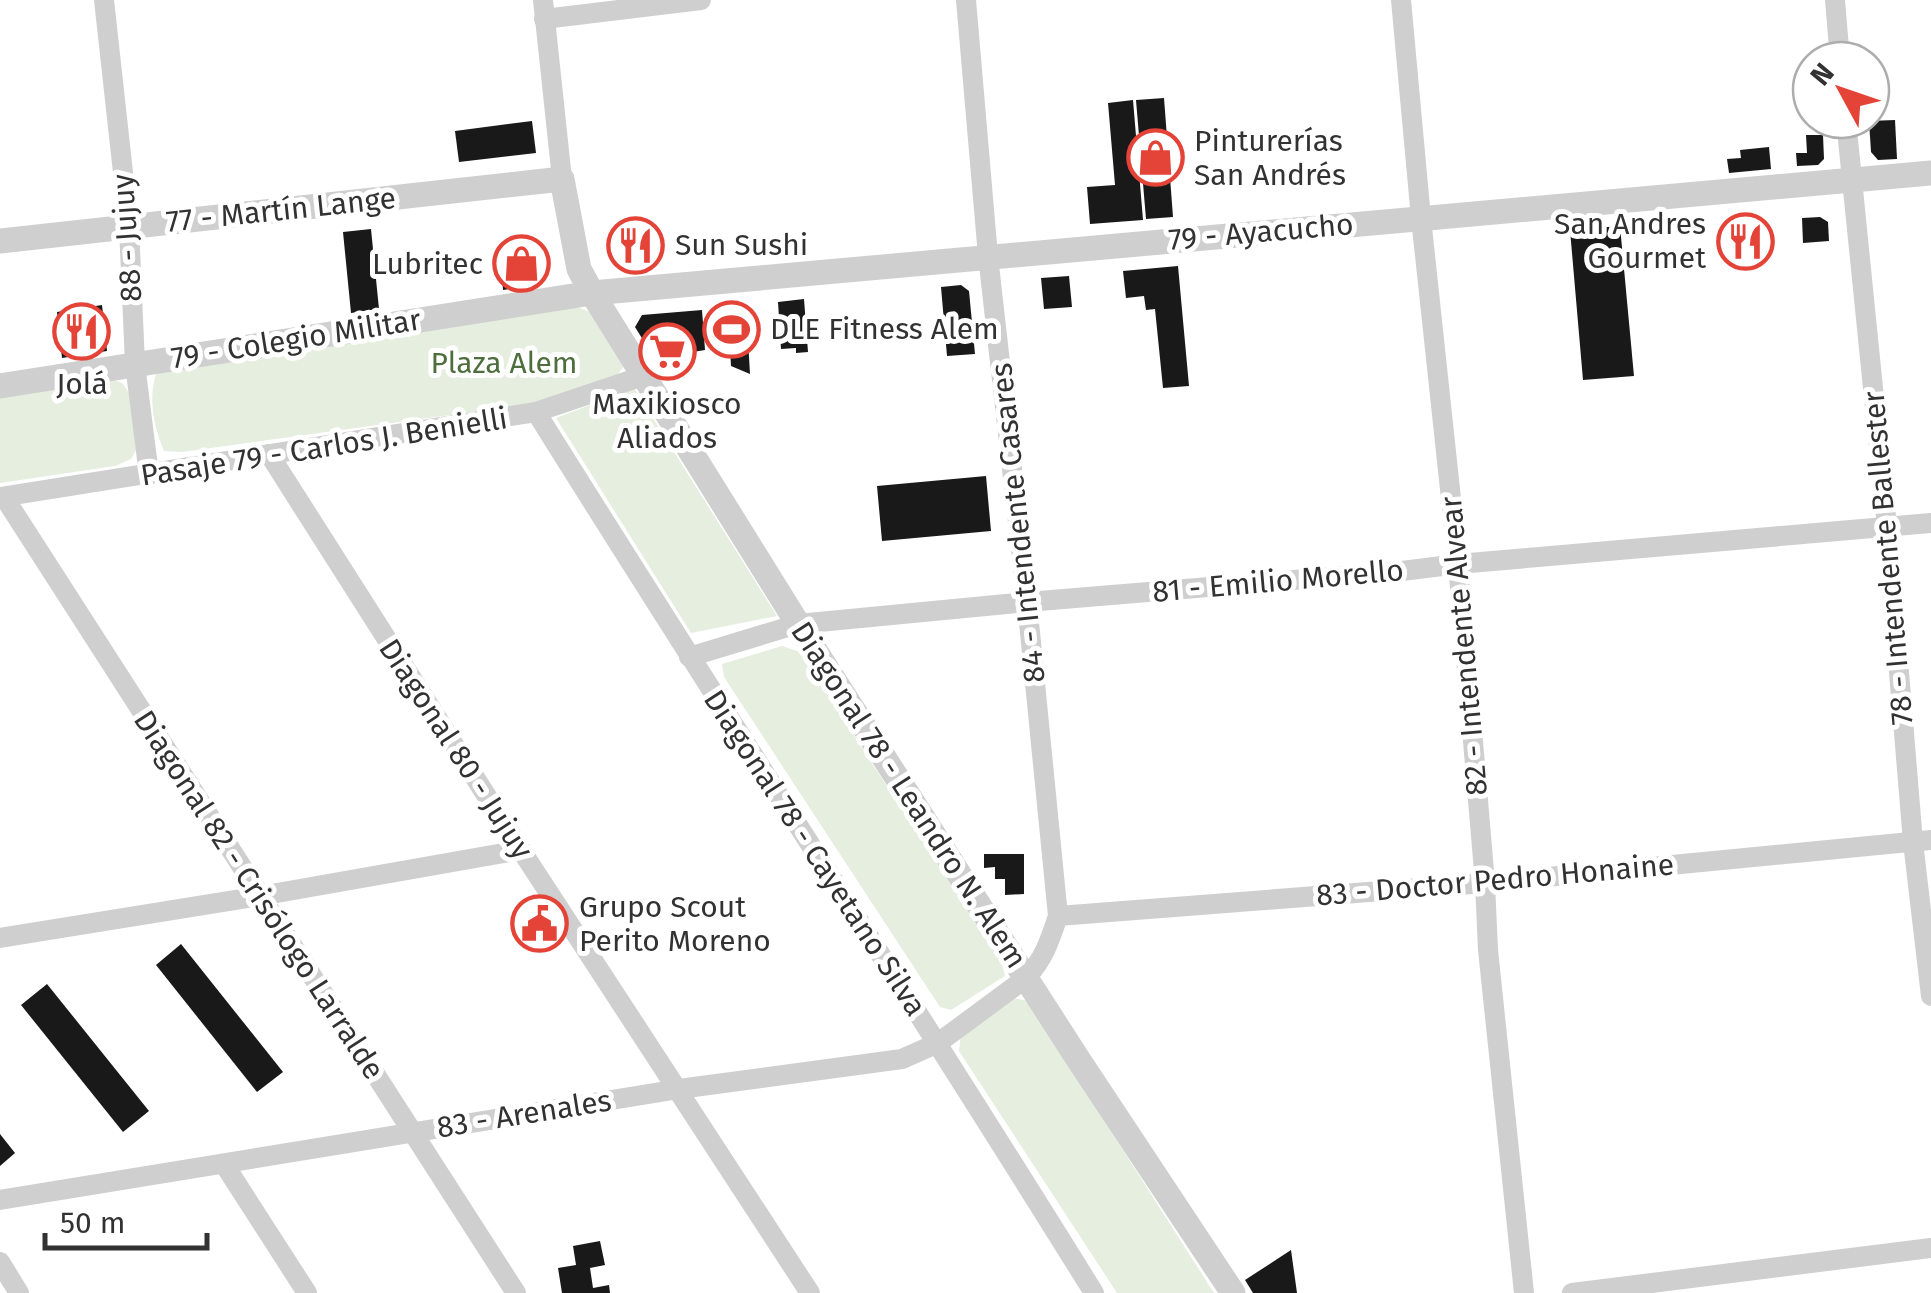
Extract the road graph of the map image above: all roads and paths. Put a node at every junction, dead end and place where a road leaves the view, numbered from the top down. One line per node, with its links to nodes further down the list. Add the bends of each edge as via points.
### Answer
1 (104, 0): 13 (street, 88 - Jujuy)
2 (701, 0): 6 (street)
3 (966, 0): 15 (street, 84 - Intendente Casares)
4 (1402, 0): 12 (street, 82 - Intendente Alvear)
5 (1835, 0): 7 (street)
6 (544, 9): 10 (street)
7 (1838, 40)
8 (1848, 140): 11 (street, 78 - Intendente Ballester)
9 (1931, 172): 11 (street, 79 - Ayacucho)
10 (562, 179): 13 (street, 77 - Martín Lange); 16 (street, Diagonal 78 - Leandro N. Alem, via 579,269)
11 (1852, 179): 12 (street, 79 - Ayacucho); 25 (street, 78 - Intendente Ballester)
12 (1421, 218): 15 (street, 79 - Ayacucho); 26 (street, 82 - Intendente Alvear)
13 (129, 227): 14 (street, 77 - Martín Lange); 17 (street, 88 - Jujuy)
14 (0, 240)
15 (988, 256): 16 (street, 79 - Ayacucho); 27 (street, 84 - Intendente Casares)
16 (592, 293): 17 (street, 79 - Colegio Militar); 18 (street, Diagonal 78 - Leandro N. Alem)
17 (135, 364): 19 (street, 79 - Colegio Militar); 22 (street, 88 - Jujuy)
18 (643, 376): 20 (street, Pasaje 79 - Carlos J. Benielli); 28 (street, Diagonal 78 - Leandro N. Alem)
19 (0, 386)
20 (536, 412): 21 (street, Pasaje 79 - Carlos J. Benielli); 29 (street, Diagonal 78 - Cayetano Silva)
21 (269, 454): 22 (street, Pasaje 79 - Carlos J. Benielli); 31 (street, Diagonal 80 - Jujuy)
22 (149, 475): 23 (street, Pasaje 79 - Carlos J. Benielli)
23 (2, 497): 33 (street, Diagonal 82 - Crisólogo Larralde)
24 (1931, 523): 25 (street, 81 - Emilio Morello)
25 (1887, 526): 26 (street, 81 - Emilio Morello); 30 (street, 78 - Intendente Ballester)
26 (1458, 564): 27 (street, 81 - Emilio Morello); 32 (street, 82 - Intendente Alvear)
27 (1027, 602): 28 (street, 81 - Emilio Morello); 34 (street, 84 - Intendente Casares)
28 (798, 624): 29 (street, 81 - Emilio Morello); 36 (street, Diagonal 78 - Leandro N. Alem)
29 (689, 657): 38 (street, Diagonal 78 - Cayetano Silva)
30 (1922, 841): 32 (street, 83 - Doctor Pedro Honaine); 37 (street, 78 - Intendente Ballester)
31 (520, 850): 33 (street); 39 (street, Diagonal 80 - Jujuy)
32 (1485, 883): 34 (street, 83 - Doctor Pedro Honaine); 51 (street, 82 - Intendente Alvear)
33 (260, 896): 35 (street); 40 (street, Diagonal 82 - Crisólogo Larralde)
34 (1058, 916): 36 (street, 84 - Intendente Casares, via 1048,947)
35 (0, 938)
36 (1026, 978): 38 (street, 83 - Arenales); 50 (street, Diagonal 78 - Leandro N. Alem)
37 (1931, 996)
38 (938, 1042): 39 (street, 83 - Arenales, via 902,1059); 49 (street, Diagonal 78 - Cayetano Silva)
39 (679, 1090): 40 (street, 83 - Arenales); 48 (street, Diagonal 80 - Jujuy)
40 (411, 1132): 41 (street, 83 - Arenales); 47 (street, Diagonal 82 - Crisólogo Larralde)
41 (224, 1164): 42 (street, 83 - Arenales); 46 (street)
42 (0, 1200)
43 (1931, 1248): 52 (street)
44 (0, 1262): 45 (street)
45 (20, 1293)
46 (307, 1293)
47 (516, 1293)
48 (810, 1293)
49 (1094, 1293)
50 (1233, 1293)
51 (1524, 1293)
52 (1572, 1293)

